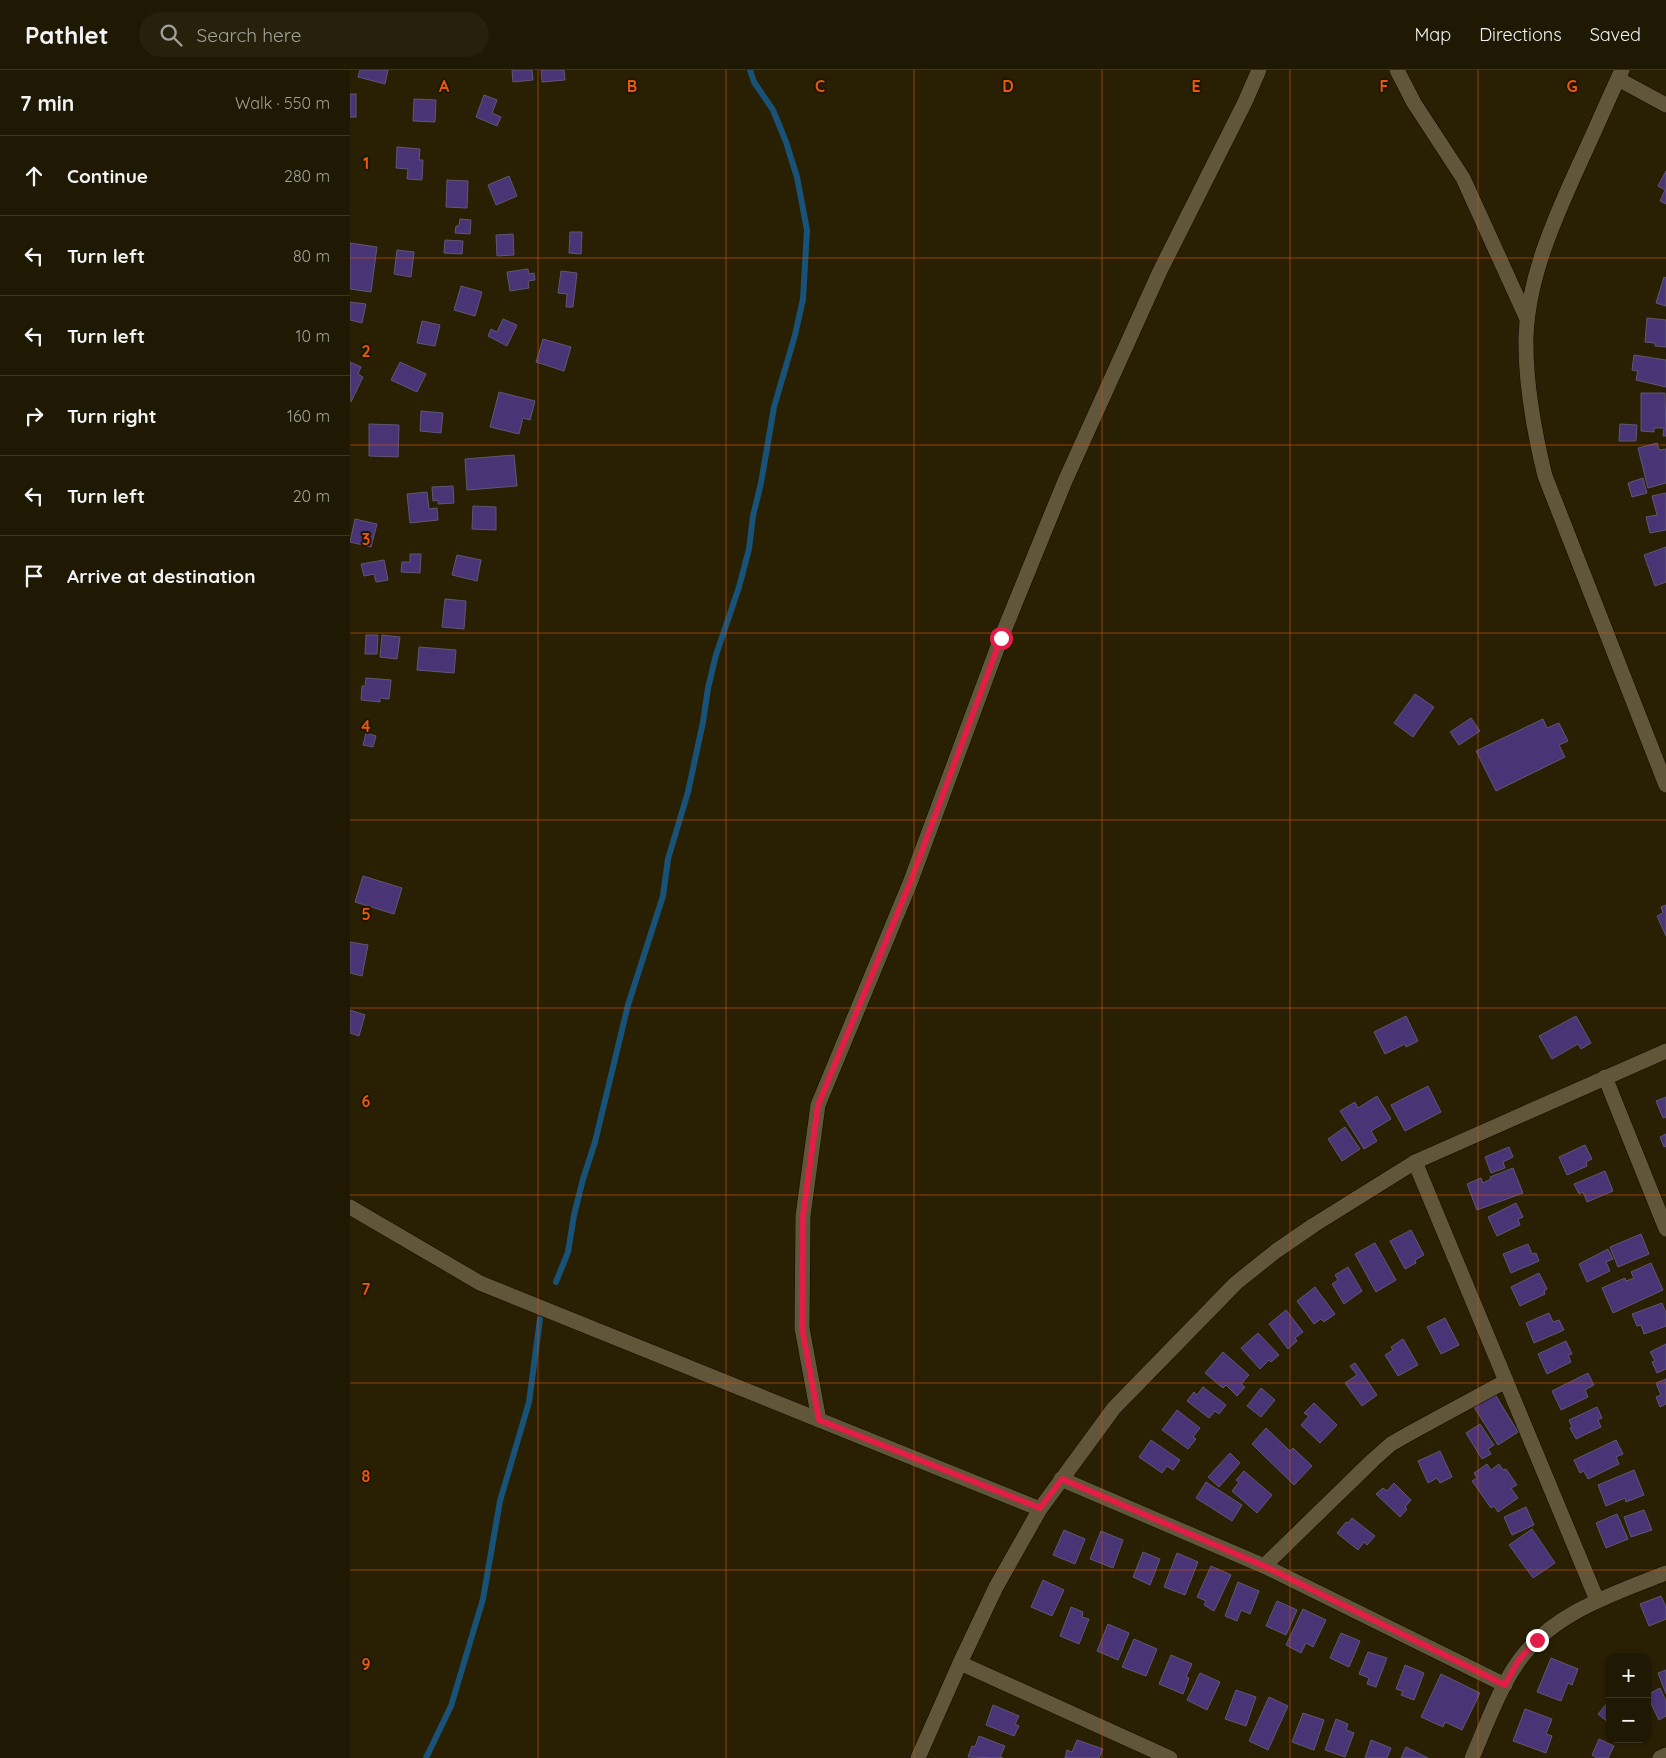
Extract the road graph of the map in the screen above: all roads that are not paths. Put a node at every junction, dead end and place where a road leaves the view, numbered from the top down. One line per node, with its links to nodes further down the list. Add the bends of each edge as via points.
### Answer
1 (1259, 70): 13 (street, via 1160,272 1065,481 1001,638 910,883 818,1105 803,1216 802,1328)
2 (1397, 70): 5 (street, via 1414,103 1463,178)
3 (1620, 74): 4 (street); 5 (street, via 1556,217 1532,291)
4 (1666, 105)
5 (1528, 321): 6 (street, via 1528,386 1545,476)
6 (1666, 785)
7 (1666, 1051): 8 (street)
8 (1606, 1077): 9 (street); 11 (street)
9 (1415, 1162): 12 (street); 14 (street, via 1276,1251 1236,1283 1114,1408)
10 (350, 1207): 13 (street, via 480,1283)
11 (1666, 1229)
12 (1506, 1381): 16 (street, via 1392,1444); 18 (street)
13 (819, 1420): 15 (street)
14 (1062, 1479): 15 (street); 16 (street)
15 (1040, 1508): 19 (street, via 996,1587)
16 (1264, 1566): 20 (street)
17 (1666, 1572): 18 (street)
18 (1597, 1600): 20 (street, via 1565,1618 1537,1640 1518,1661)
19 (960, 1663): 21 (street); 23 (street)
20 (1505, 1685): 25 (street)
21 (1152, 1754): 24 (street)
22 (1666, 1755): 26 (street)
23 (918, 1758)
24 (1170, 1758)
25 (1472, 1758)
26 (1660, 1758)

